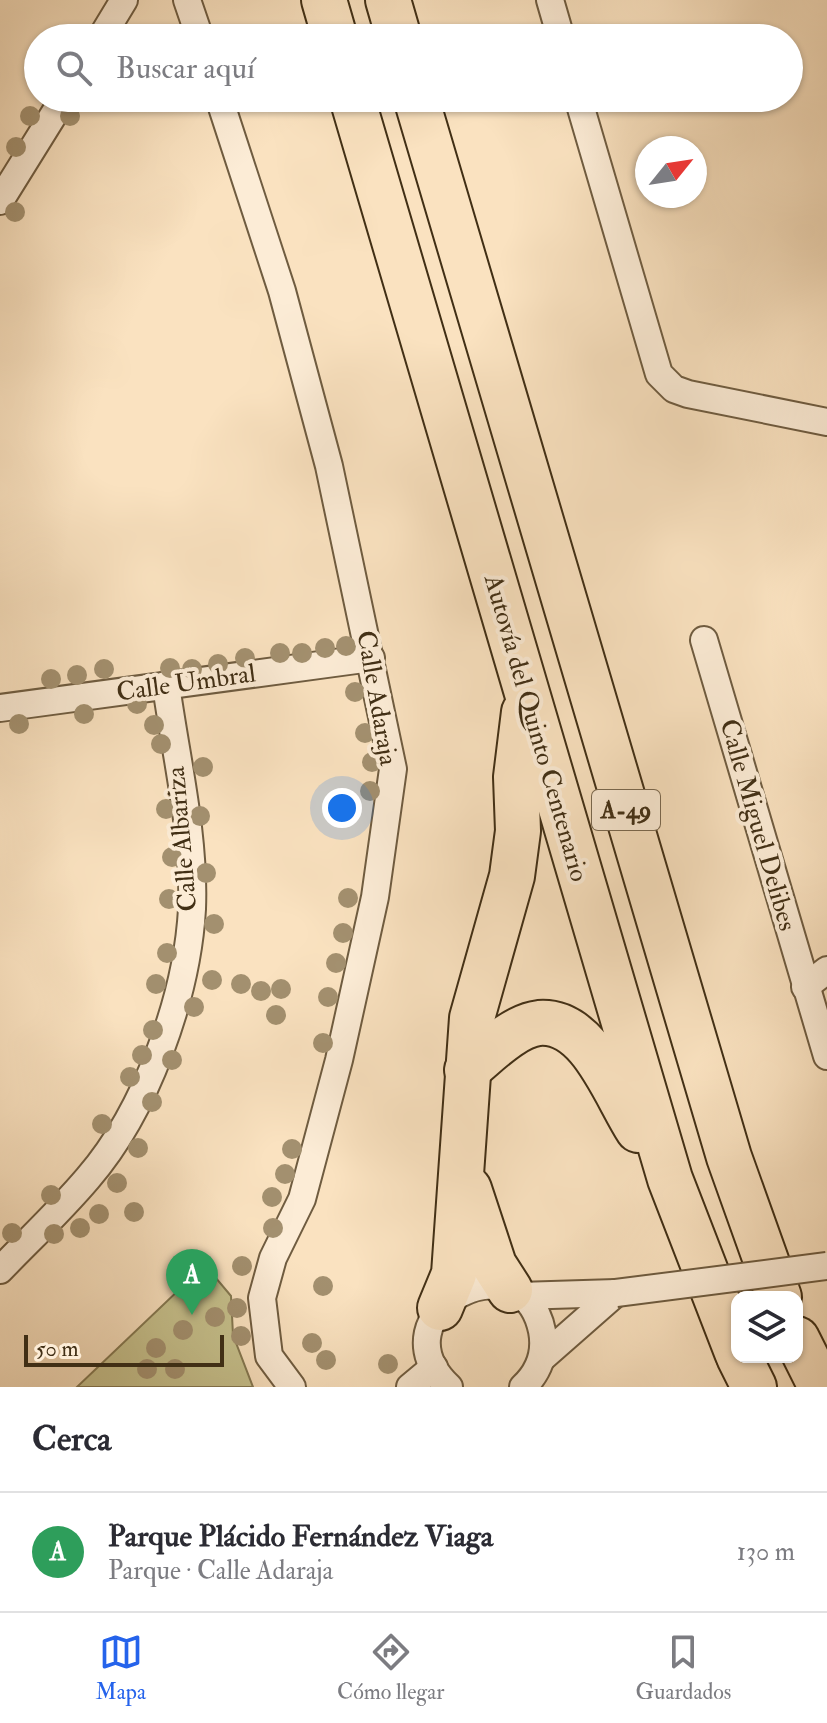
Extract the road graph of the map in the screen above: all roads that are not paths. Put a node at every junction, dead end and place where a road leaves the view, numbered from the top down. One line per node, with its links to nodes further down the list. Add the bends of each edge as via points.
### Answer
1 (124, 0): 6 (street)
2 (187, 0): 7 (street)
3 (324, 0): 8 (highway)
4 (388, 0): 9 (highway)
5 (550, 0): 10 (street)
6 (109, 24)
7 (195, 24)
8 (331, 24)
9 (395, 24)
10 (557, 24)
11 (55, 112): 16 (street)
12 (223, 112): 19 (street, Calle Adaraja, via 290,320)
13 (356, 112): 21 (highway, Autovía del Quinto Centenario / A-49)
14 (420, 112): 31 (highway, A-49, via 729,1157)
15 (582, 112): 17 (street, via 659,374 688,394)
16 (0, 201)
17 (827, 422)
18 (704, 640): 24 (street, Calle Miguel Delibes)
19 (371, 658): 20 (street, Calle Umbral); 40 (street, Calle Adaraja, via 393,769 375,897 302,1199 273,1258 262,1298 269,1356)
20 (166, 685): 22 (street, Calle Umbral); 30 (street, Calle Albariza, via 191,896 181,980 159,1053 123,1129 90,1176)
21 (526, 695): 26 (highway, via 512,876 472,1018); 28 (highway, Autovía del Quinto Centenario / A-49)
22 (0, 708)
23 (827, 970): 24 (street)
24 (805, 987): 25 (street, Calle Miguel Delibes)
25 (827, 1056)
26 (467, 1070): 27 (highway); 28 (highway, via 503,1040 538,1023 569,1028 596,1055 616,1097)
27 (463, 1169): 32 (highway, via 494,1265); 34 (highway, via 454,1274)
28 (670, 1179): 35 (highway, Autovía del Quinto Centenario / A-49)
29 (827, 1266): 33 (street, bridge)
30 (0, 1270)
31 (777, 1291)
32 (514, 1293): 33 (street); 34 (street, via 491,1285 471,1287); 37 (street, via 540,1323)
33 (616, 1293): 37 (street)
34 (440, 1308): 39 (street, via 429,1331 429,1355)
35 (731, 1336)
36 (803, 1351): 44 (highway)
37 (542, 1358): 42 (street)
38 (742, 1363): 43 (highway, Autovía del Quinto Centenario / A-49)
39 (441, 1377): 41 (street)
40 (292, 1387)
41 (410, 1387)
42 (523, 1387)
43 (754, 1387)
44 (821, 1387)

